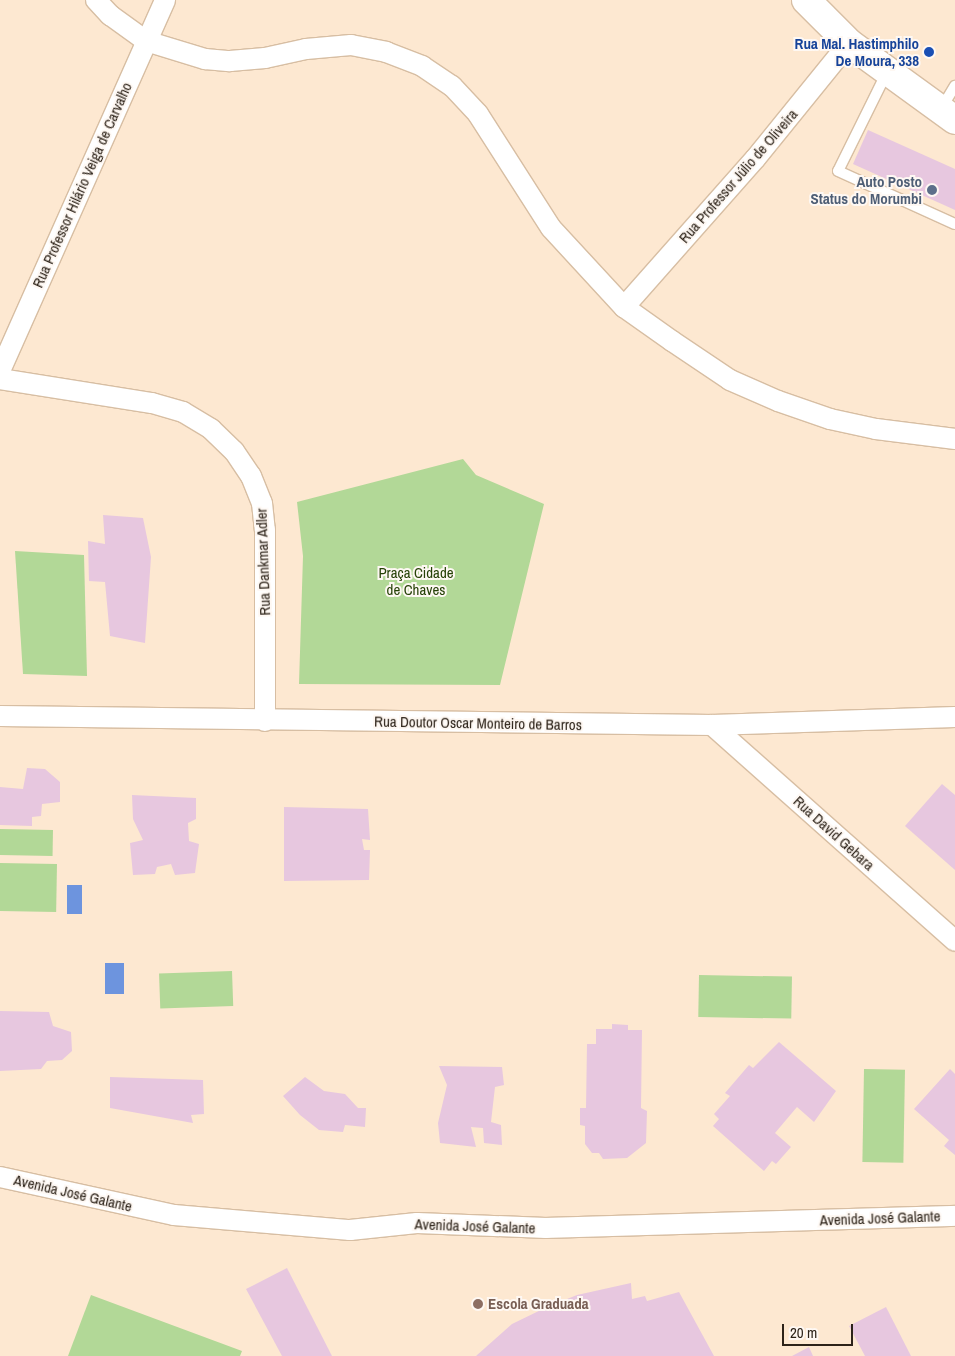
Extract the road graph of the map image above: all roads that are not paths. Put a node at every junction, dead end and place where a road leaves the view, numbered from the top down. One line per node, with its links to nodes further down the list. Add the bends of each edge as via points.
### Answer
1 (96, 0): 4 (street, via 110,15)
2 (165, 0): 4 (street, Rua Professor Hilário Veiga de Carvalho)
3 (806, 0): 5 (street)
4 (146, 41): 10 (street, via 205,59 230,61 350,45 386,52 422,66 452,86 478,114 551,228); 11 (street, Rua Professor Hilário Veiga de Carvalho)
5 (849, 43): 6 (street); 10 (street, Rua Professor Júlio de Oliveira, via 755,159)
6 (887, 72): 8 (street); 9 (lane, via 838,172)
7 (955, 86): 8 (lane)
8 (948, 115)
9 (955, 224)
10 (624, 306): 13 (street, via 730,380 778,401 830,419 876,429)
11 (0, 371)
12 (0, 379): 16 (street, Rua Dankmar Adler, via 152,402 183,412 211,429 234,451 251,476 262,503)
13 (955, 438)
14 (0, 716): 16 (street, Rua Doutor Oscar Monteiro de Barros)
15 (955, 717): 17 (street, Rua Doutor Oscar Monteiro de Barros)
16 (265, 721): 17 (street, Rua Doutor Oscar Monteiro de Barros)
17 (712, 725): 18 (street, Rua David Gebara)
18 (955, 941)
19 (0, 1176): 20 (street, Avenida José Galante, via 174,1215 350,1230 417,1223 546,1228)
20 (955, 1216)

